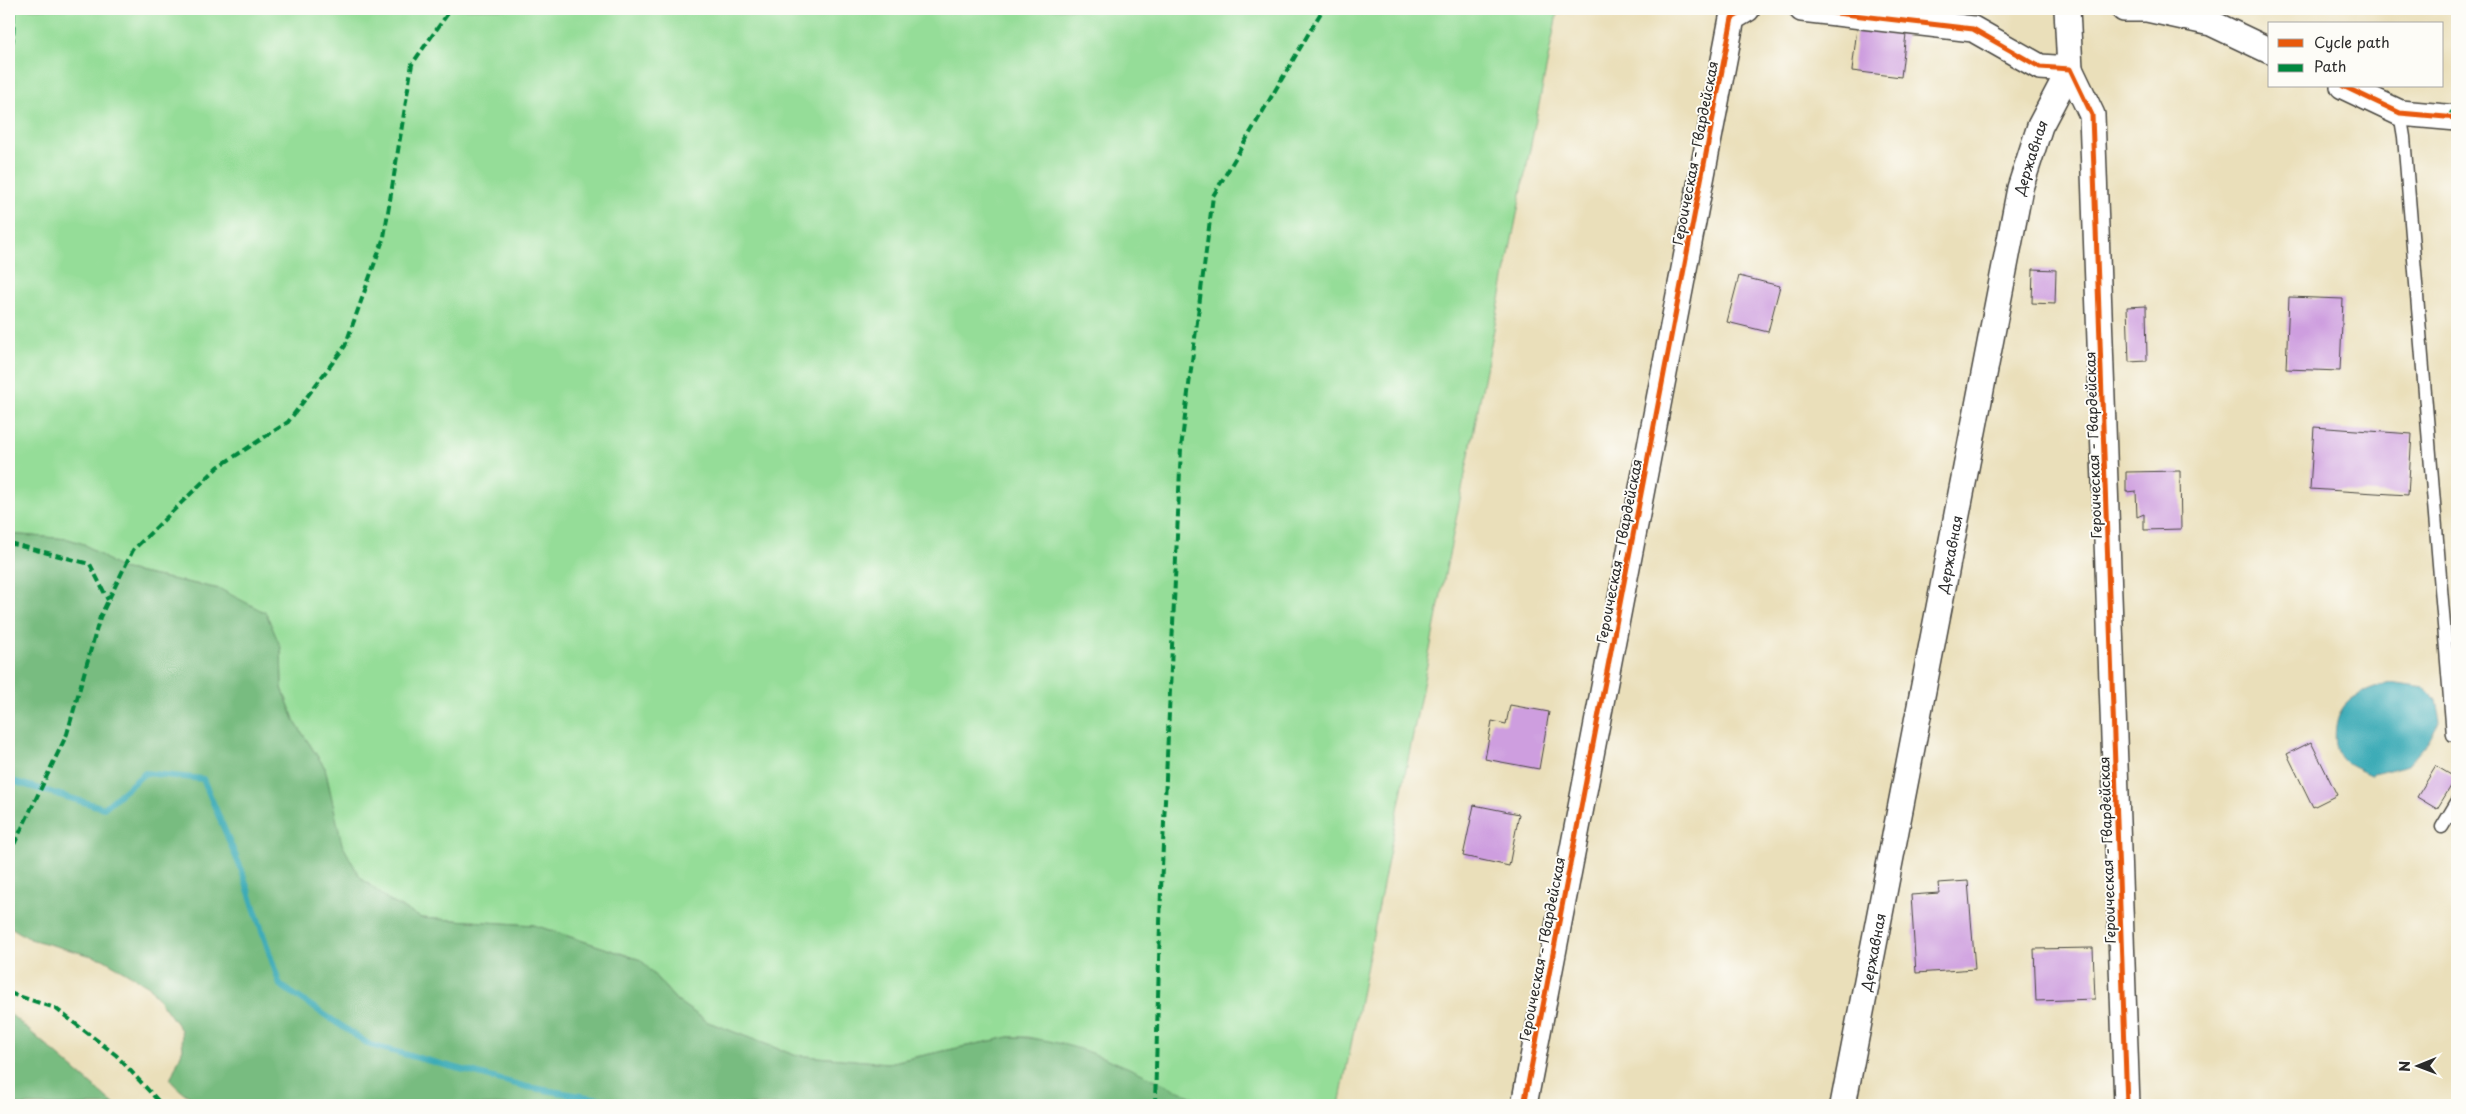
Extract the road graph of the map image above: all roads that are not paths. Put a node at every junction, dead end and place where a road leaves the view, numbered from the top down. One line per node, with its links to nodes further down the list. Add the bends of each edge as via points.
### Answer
1 (1747, 9): 13 (street, Героическая - Гвардейская, via 1732,18)
2 (1802, 9): 6 (street, via 1973,30 2040,67)
3 (2067, 9): 6 (street)
4 (2124, 9): 5 (street, via 2147,9 2211,23)
5 (2268, 50)
6 (2070, 69): 14 (street, Державная, via 2040,126 2020,188); 15 (street, Героическая - Гвардейская, via 2092,114 2093,124)
7 (2348, 88): 8 (street)
8 (2400, 113): 9 (street); 10 (lane)
9 (2457, 118)
10 (2453, 735)
11 (2457, 802): 12 (lane)
12 (2442, 827)
13 (1524, 1105)
14 (1843, 1105)
15 (2127, 1105)

